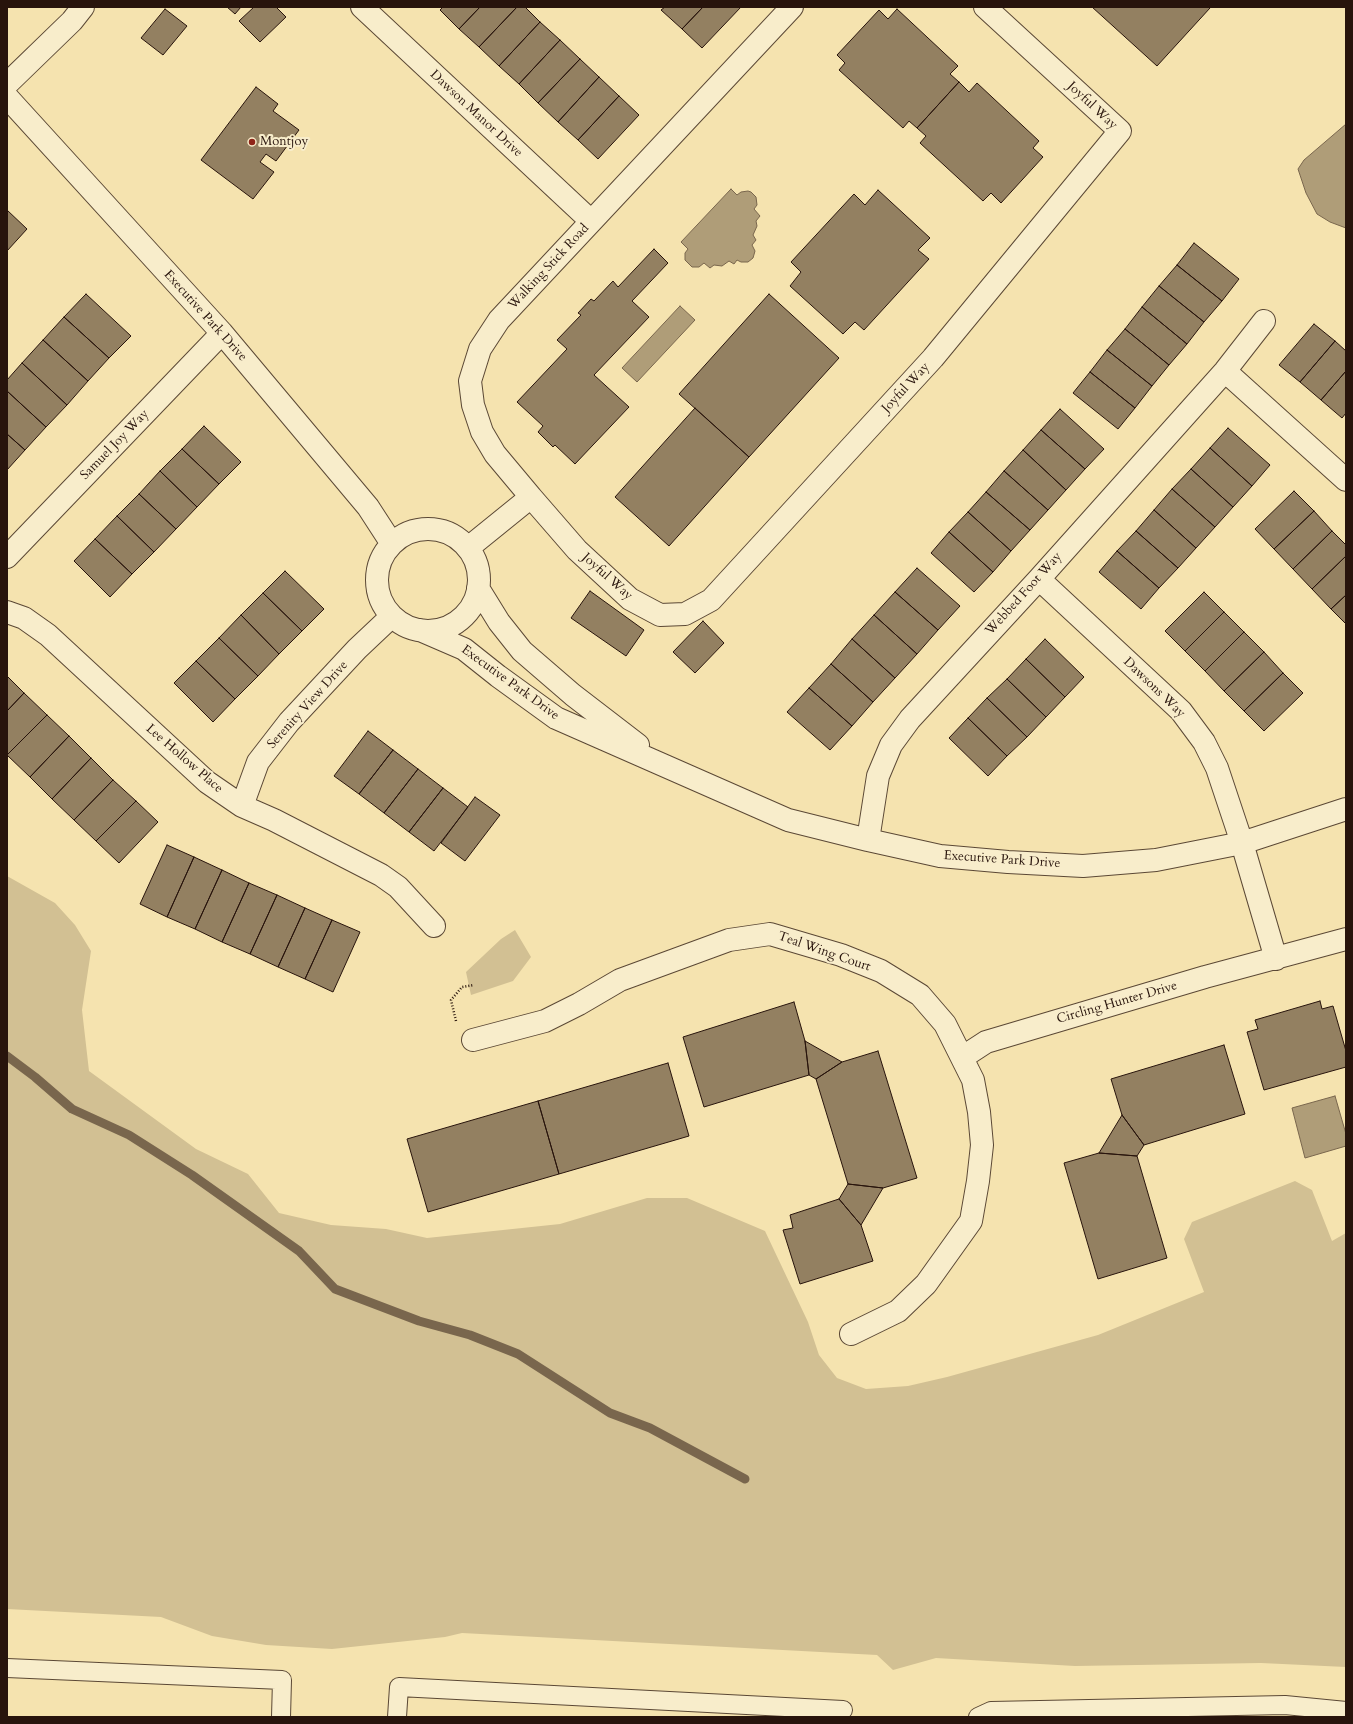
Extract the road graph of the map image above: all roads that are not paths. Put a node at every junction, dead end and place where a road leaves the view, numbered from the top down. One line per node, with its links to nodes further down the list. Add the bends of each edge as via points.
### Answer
1 (83, 7): 5 (street, via 72,21)
2 (362, 7): 7 (street, Dawson Manor Drive)
3 (792, 7): 7 (street, Walking Stick Road)
4 (985, 7): 12 (street, Joyful Way, via 1120,131 934,358 711,600 685,614 660,615 630,599 577,550)
5 (7, 84)
6 (7, 97): 9 (street, Executive Park Drive)
7 (591, 221): 12 (street, Walking Stick Road, via 499,320 480,349 470,381 473,405 482,432 495,454)
8 (1264, 321): 10 (street, Webbed Foot Way)
9 (222, 333): 13 (street, Executive Park Drive, via 368,507); 15 (street, Samuel Joy Way)
10 (1225, 371): 11 (street); 16 (street, Webbed Foot Way)
11 (1346, 480)
12 (531, 497): 14 (street)
13 (392, 544): 14 (street, via 416,530 431,529 458,538); 19 (street, via 381,561 377,580 381,600)
14 (468, 548): 17 (street, via 476,560)
15 (7, 557)
16 (1039, 579): 24 (street, Webbed Foot Way, via 910,719 891,745 878,776); 25 (street, Dawsons Way, via 1181,711 1204,742 1217,768)
17 (478, 588): 20 (street, via 474,604 451,626 436,630); 21 (street, Executive Park Drive, via 499,622 522,651 573,695)
18 (7, 612): 22 (street, Lee Hollow Place, via 24,618 48,635 207,782)
19 (392, 616): 20 (street, via 405,625); 22 (street, Serenity View Drive, via 357,649 289,722 258,762)
20 (420, 630): 21 (street, Executive Park Drive, via 464,648 556,718)
21 (666, 766): 24 (street, Executive Park Drive, via 788,820)
22 (242, 806): 26 (street, Lee Hollow Place, via 381,875 398,887)
23 (1346, 810): 25 (street, Executive Park Drive)
24 (868, 840): 25 (street, Executive Park Drive, via 940,856 1083,866 1156,860)
25 (1242, 843): 28 (street)
26 (434, 926)
27 (1346, 939): 28 (street, Circling Hunter Drive)
28 (1276, 959): 30 (street, Circling Hunter Drive, via 986,1042)
29 (473, 1040): 30 (street, Teal Wing Court, via 545,1021 620,980 729,940 770,934 841,955 881,971 920,995 945,1024)
30 (963, 1057): 31 (street, Teal Wing Court, via 973,1080 982,1145 971,1221 926,1284 898,1311)
31 (851, 1334)
32 (7, 1668): 35 (lane, via 282,1680)
33 (843, 1710): 36 (lane, via 399,1687)
34 (1346, 1711): 37 (lane, via 1285,1705 991,1711)
35 (280, 1717)
36 (397, 1717)
37 (978, 1717)

